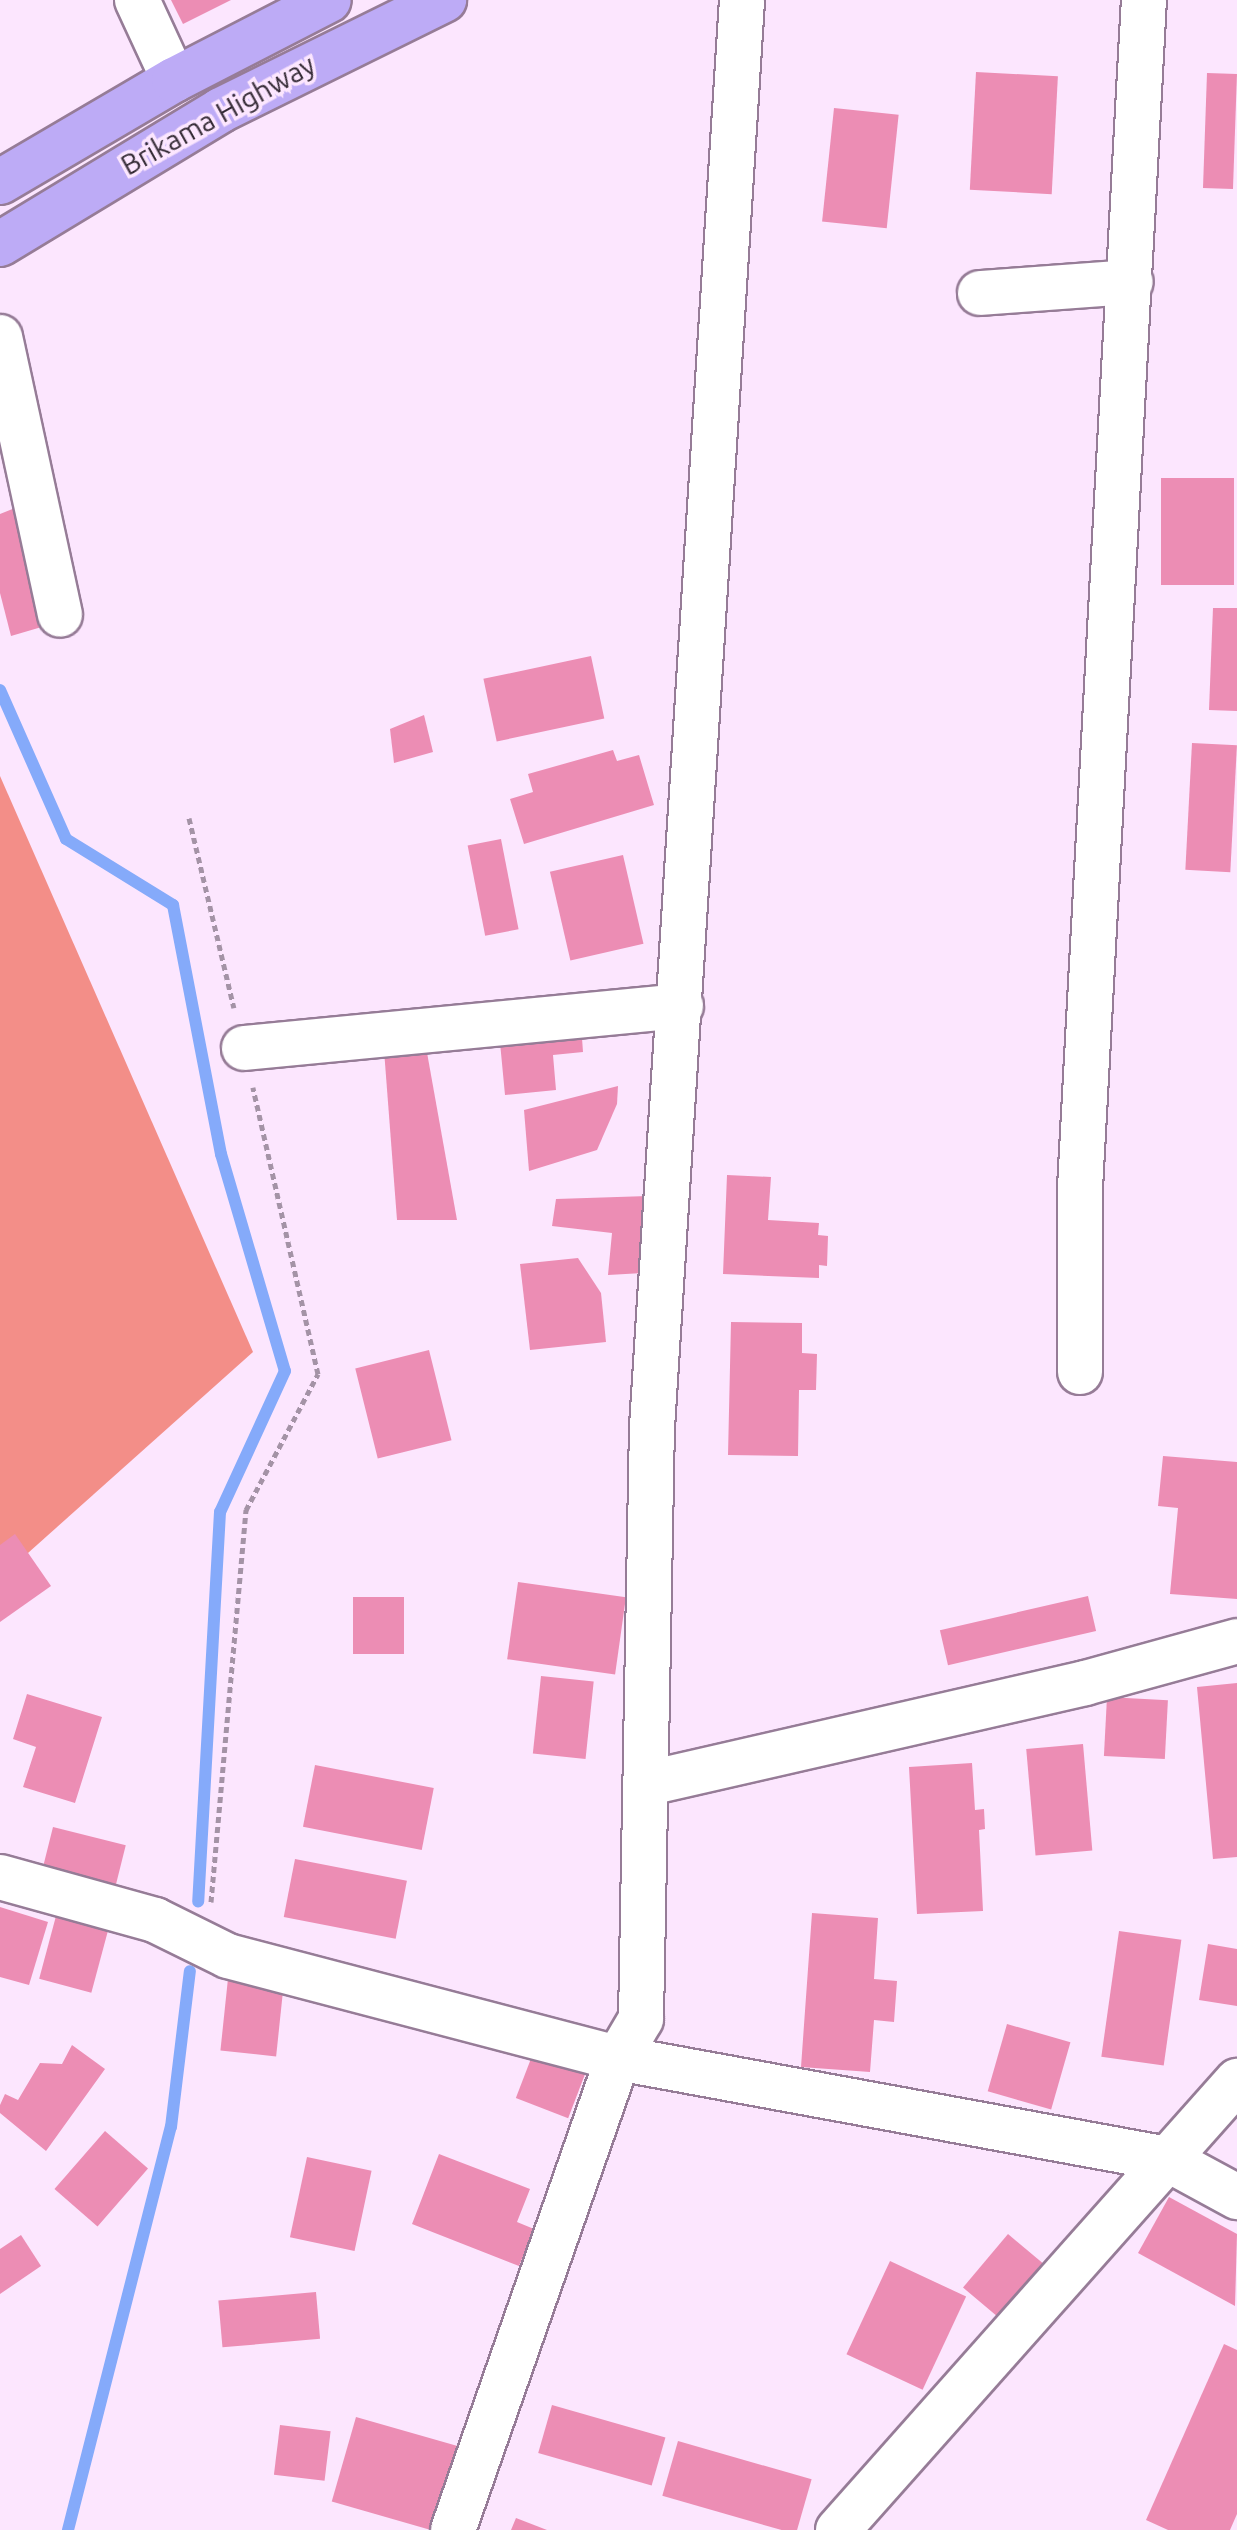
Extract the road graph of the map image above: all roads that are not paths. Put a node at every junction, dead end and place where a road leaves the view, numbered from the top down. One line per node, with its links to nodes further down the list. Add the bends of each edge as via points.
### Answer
1 (137, 0): 6 (street)
2 (329, 0): 6 (highway, Brikama Highway)
3 (444, 0): 8 (highway, Brikama Highway, via 221,110)
4 (742, 0): 13 (street, via 684,884)
5 (1144, 0): 9 (street)
6 (174, 80): 7 (highway, Brikama Highway)
7 (0, 182)
8 (0, 244)
9 (1131, 282): 10 (street); 15 (street, via 1080,1188)
10 (980, 293)
11 (0, 337): 12 (street)
12 (60, 615)
13 (681, 1006): 14 (street); 17 (street, via 652,1427)
14 (244, 1048)
15 (1080, 1372)
16 (1237, 1641): 17 (street, via 1085,1683)
17 (649, 1783): 19 (street, via 641,2019)
18 (0, 1877): 19 (street, via 155,1920 228,1956)
19 (618, 2058): 21 (street); 23 (street)
20 (1237, 2081): 21 (street)
21 (1167, 2159): 22 (street); 24 (street)
22 (1237, 2197)
23 (453, 2530)
24 (838, 2530)

